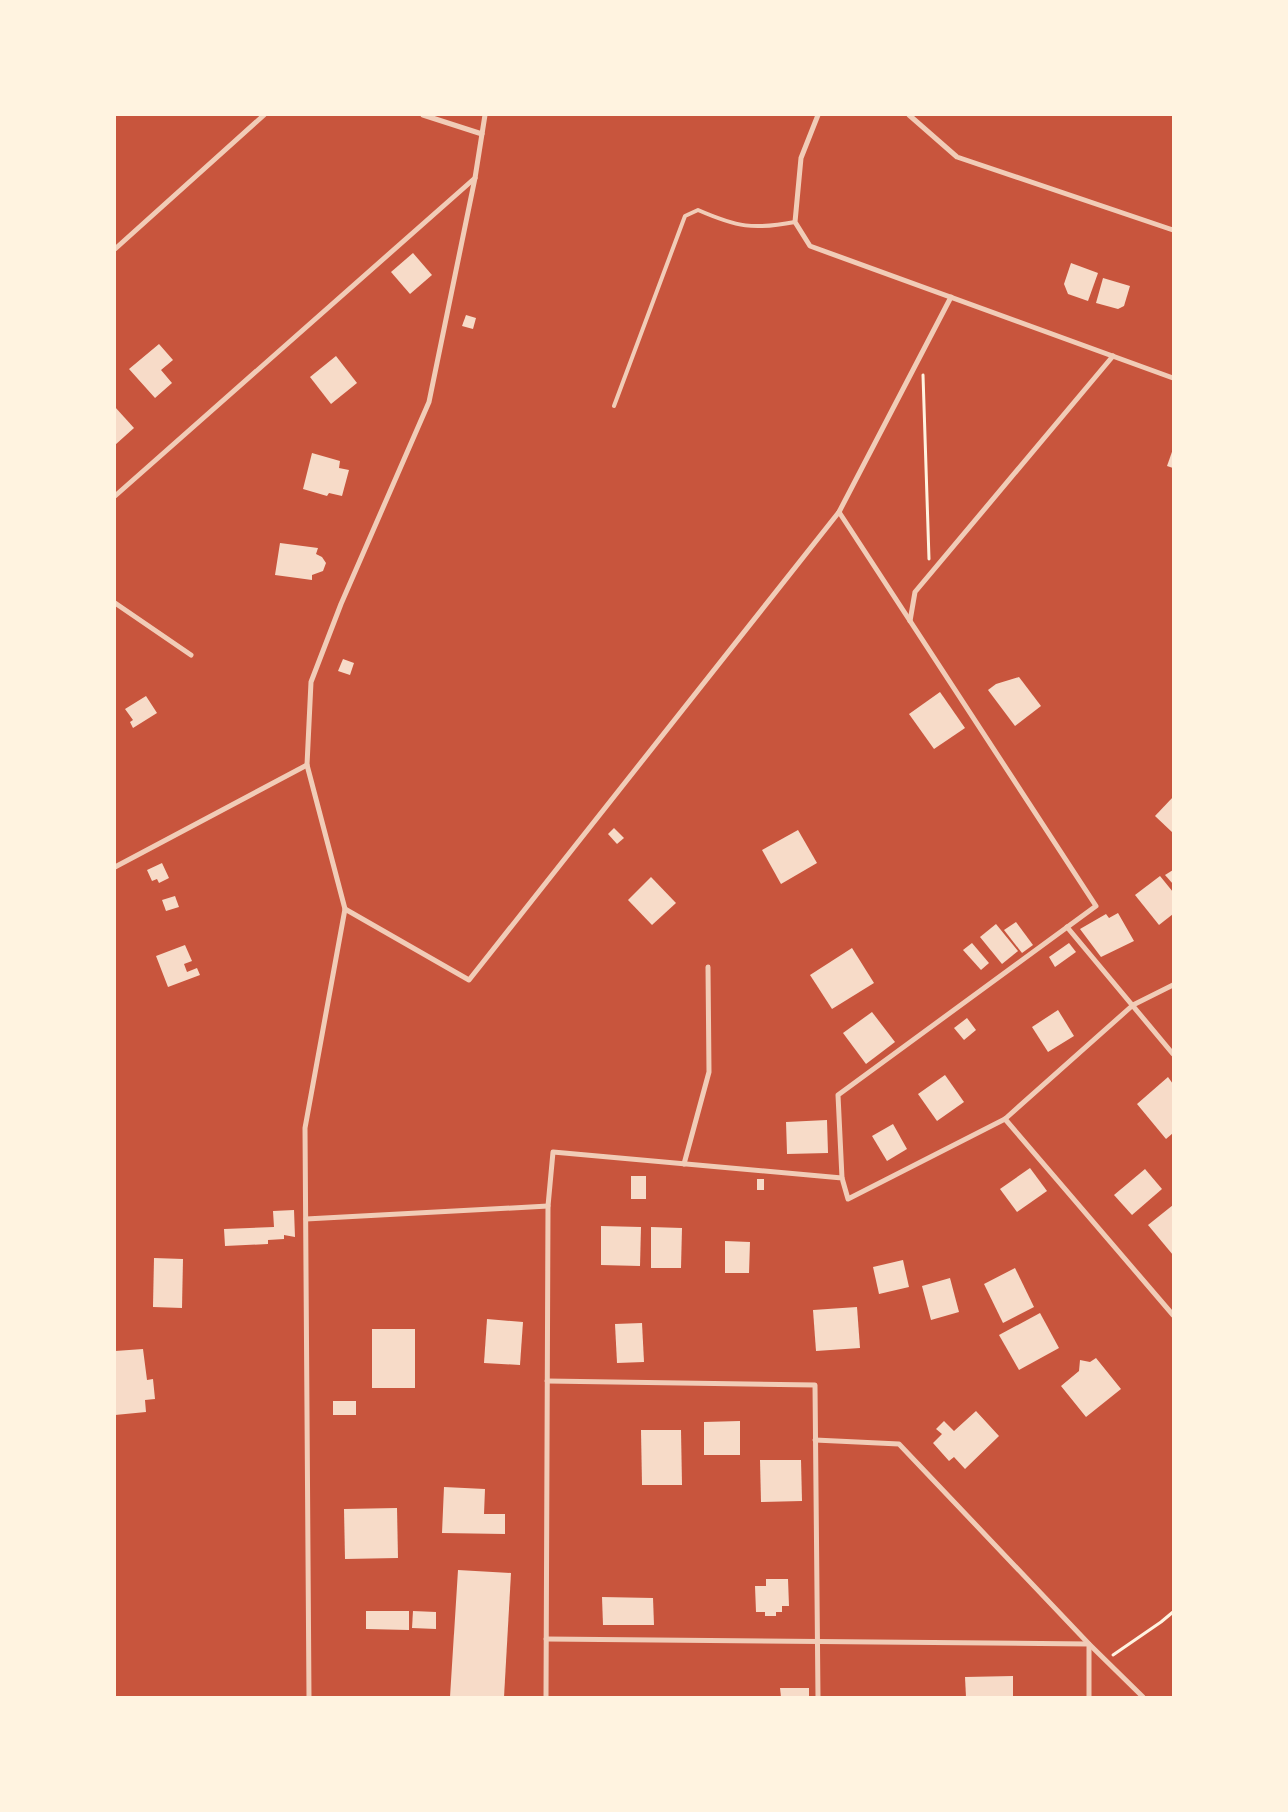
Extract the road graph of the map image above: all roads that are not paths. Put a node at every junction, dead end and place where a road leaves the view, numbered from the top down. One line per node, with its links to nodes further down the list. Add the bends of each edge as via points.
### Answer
1 (264, 115): 10 (street)
2 (423, 115): 6 (street)
3 (486, 115): 6 (street)
4 (818, 115): 8 (street, via 801,158)
5 (909, 115): 9 (street, via 957,157)
6 (482, 134): 7 (street)
7 (475, 178): 15 (street); 20 (street, via 429,402 341,604 311,682)
8 (795, 222): 11 (street, via 810,246); 14 (lane, via 768,227 730,224 698,210 685,216)
9 (1173, 230)
10 (115, 249)
11 (951, 297): 12 (street); 16 (street)
12 (1112, 356): 13 (street); 18 (street, via 915,592)
13 (1173, 378)
14 (614, 406)
15 (115, 496)
16 (839, 512): 18 (street); 22 (street, via 469,980)
17 (115, 603): 19 (street)
18 (910, 622): 23 (street, via 1096,906)
19 (191, 655)
20 (307, 764): 21 (street); 22 (street)
21 (115, 867)
22 (345, 909): 32 (street, via 306,1128)
23 (1067, 927): 26 (street); 30 (street, via 838,1095)
24 (708, 967): 29 (street, via 709,1072)
25 (1173, 986): 26 (street)
26 (1133, 1005): 27 (street); 28 (street)
27 (1173, 1054)
28 (1005, 1119): 30 (street, via 848,1199); 33 (street)
29 (684, 1164): 30 (street); 31 (street, via 553,1152)
30 (842, 1178)
31 (548, 1206): 32 (street); 34 (street)
32 (306, 1219): 39 (street)
33 (1173, 1315)
34 (547, 1381): 35 (street, via 814,1385); 36 (street)
35 (815, 1440): 37 (street); 38 (street, via 899,1444)
36 (546, 1639): 37 (street); 40 (street)
37 (818, 1642): 38 (street); 41 (street)
38 (1089, 1644): 42 (street); 43 (street)
39 (309, 1697)
40 (546, 1697)
41 (818, 1697)
42 (1089, 1697)
43 (1143, 1697)

